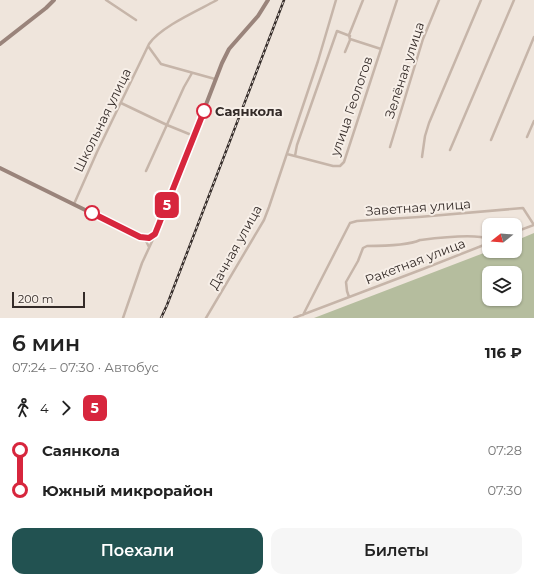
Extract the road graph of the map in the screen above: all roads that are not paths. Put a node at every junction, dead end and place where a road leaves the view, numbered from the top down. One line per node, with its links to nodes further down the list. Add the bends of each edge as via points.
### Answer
1 (54, 0): 14 (street)
2 (106, 0): 11 (street)
3 (217, 0): 15 (street, via 158,34)
4 (268, 0): 19 (street, via 258,16 229,49)
5 (336, 0): 28 (street, Дачная улица)
6 (363, 0): 13 (street)
7 (397, 0): 16 (street, улица Геологов)
8 (439, 0): 26 (street, Зелёная улица, via 423,40)
9 (481, 0): 30 (street, via 429,123)
10 (514, 0): 27 (street)
11 (136, 20)
12 (534, 37): 25 (street)
13 (350, 38): 16 (street); 17 (street); 29 (street, via 337,31)
14 (0, 44)
15 (149, 45): 18 (street, via 160,64); 20 (street, Школьная улица)
16 (381, 49): 29 (street, улица Геологов, via 344,162 340,166 333,166)
17 (345, 52)
18 (192, 72): 19 (street); 22 (street)
19 (216, 79): 23 (street)
20 (121, 103): 22 (street); 33 (street, Школьная улица)
21 (534, 121): 24 (street)
22 (167, 125): 23 (street); 32 (street)
23 (194, 136): 36 (street)
24 (527, 137)
25 (491, 140)
26 (390, 147)
27 (450, 150)
28 (287, 154): 29 (street, улица Геологов); 44 (street, Дачная улица, via 264,220)
29 (295, 156)
30 (422, 156)
31 (0, 168): 33 (street)
32 (146, 171)
33 (74, 204): 37 (street)
34 (534, 225): 35 (street); 42 (street, Заветная улица, via 523,208 350,223)
35 (522, 229)
36 (155, 234): 37 (street, via 149,238); 40 (street)
37 (140, 237): 40 (street, via 146,241)
38 (482, 237): 41 (street, Ракетная улица, via 430,239 367,246 363,248 346,282)
39 (482, 246): 41 (street, Ракетная улица)
40 (149, 248): 43 (street)
41 (349, 297): 42 (street, Ракетная улица)
42 (303, 315): 45 (street, Ракетная улица)
43 (123, 318)
44 (206, 318)
45 (294, 318)

